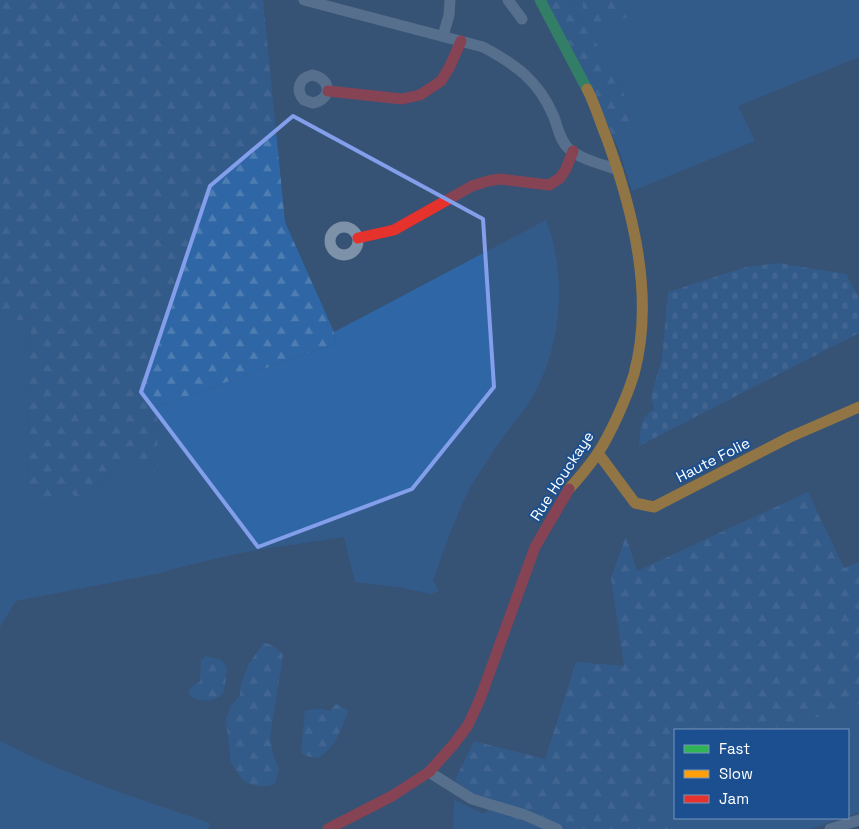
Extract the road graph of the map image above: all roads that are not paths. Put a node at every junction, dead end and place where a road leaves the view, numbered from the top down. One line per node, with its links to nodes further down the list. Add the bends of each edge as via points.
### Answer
1 (304, 0): 6 (street)
2 (450, 0): 6 (street)
3 (508, 0): 5 (street)
4 (540, 0): 10 (street, Rue Houckaye, via 591,96)
5 (522, 19)
6 (443, 36): 7 (street)
7 (461, 41): 8 (street, via 441,81 420,95 402,99); 9 (street, via 483,47 508,61 536,84 560,136)
8 (328, 91)
9 (573, 151): 10 (street); 11 (street, via 560,178 549,185 520,180 488,181 472,186 394,230)
10 (618, 170): 13 (street, Rue Houckaye, via 633,223 640,269 641,331 634,373)
11 (358, 238)
12 (859, 407): 13 (street, Haute Folie, via 790,437 654,507 636,503)
13 (598, 454): 14 (street, Rue Houckaye, via 567,492 535,546 468,725)
14 (429, 772): 16 (street, Rue Houckaye, via 392,796); 17 (street, via 472,799 525,815)
15 (859, 820): 18 (street)
16 (328, 829)
17 (557, 829)
18 (830, 829)

